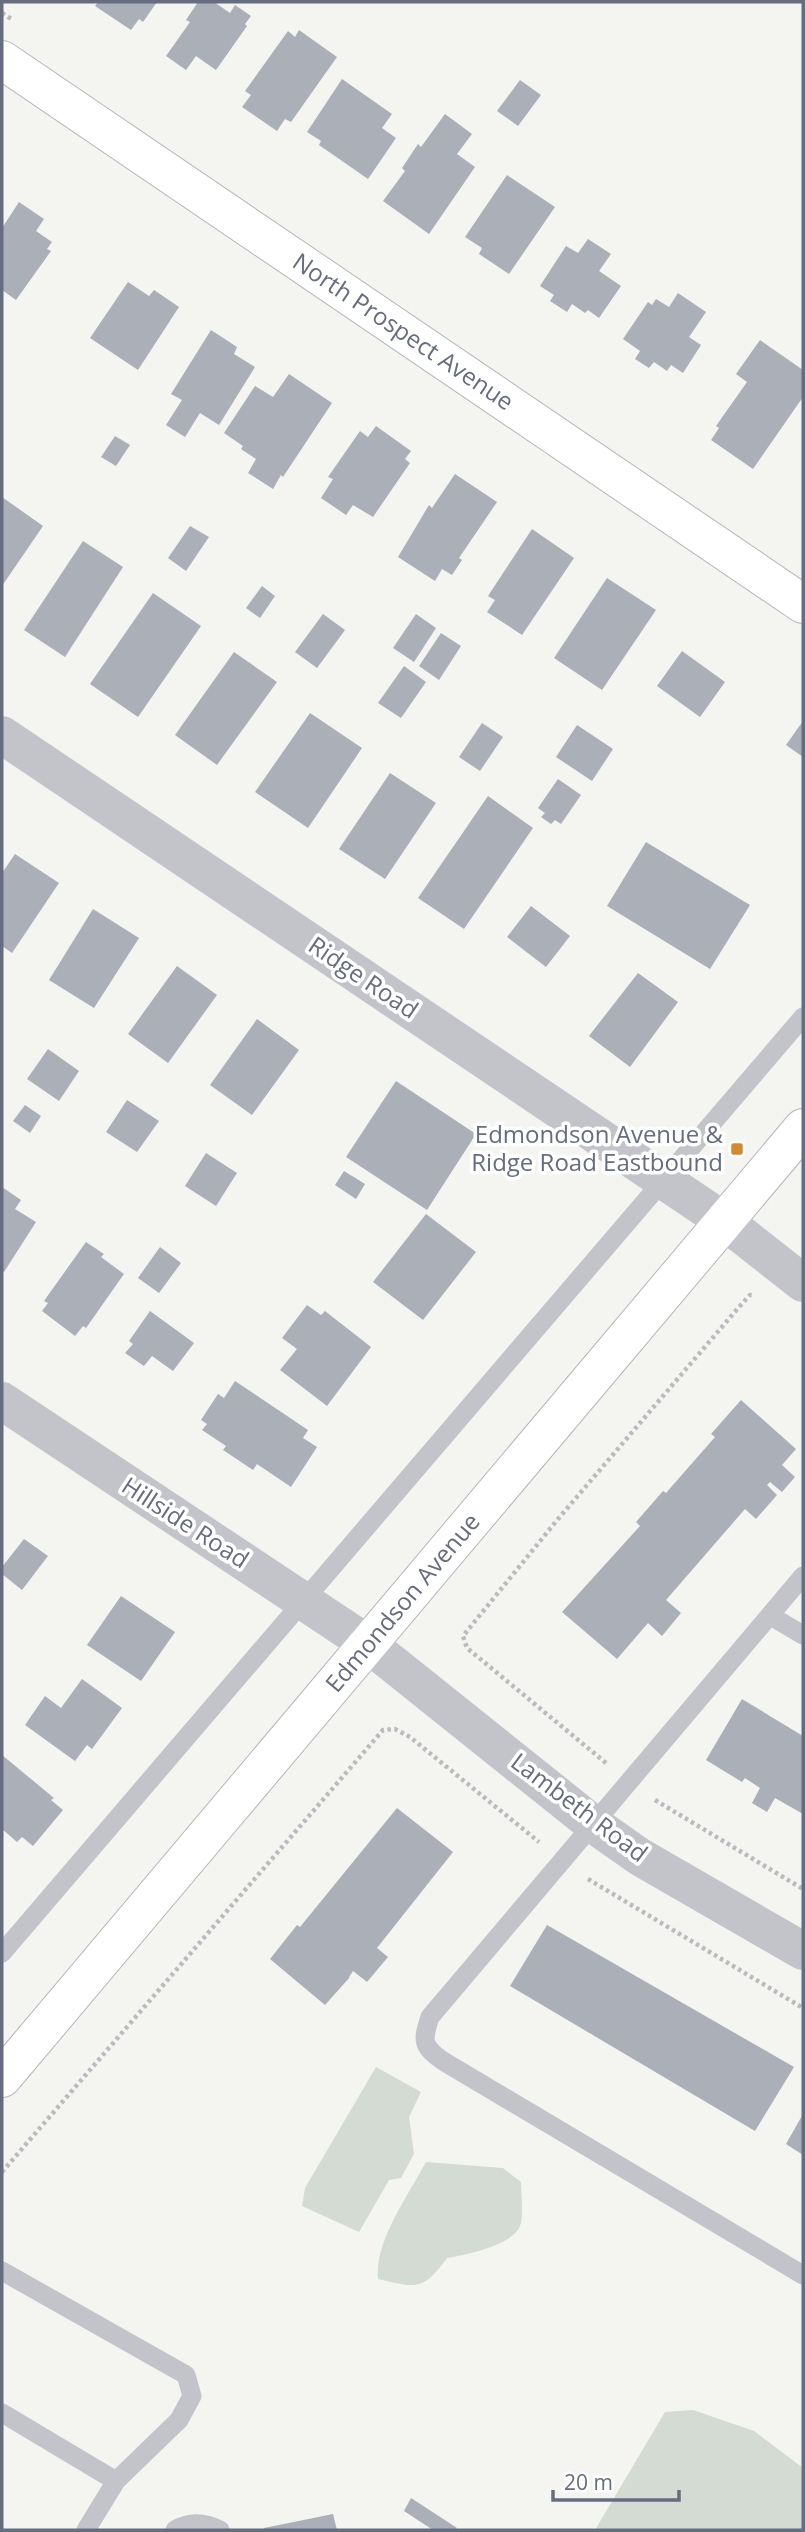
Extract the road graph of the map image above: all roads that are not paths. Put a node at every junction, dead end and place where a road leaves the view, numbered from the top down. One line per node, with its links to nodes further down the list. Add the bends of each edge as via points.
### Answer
1 (2, 60): 2 (main road, North Prospect Avenue)
2 (803, 604)
3 (2, 735): 6 (street, Ridge Road)
4 (803, 1017): 6 (lane)
5 (803, 1128): 7 (main road, Edmondson Avenue)
6 (663, 1180): 7 (street, Ridge Road); 11 (lane)
7 (724, 1221): 8 (street, Ridge Road); 14 (main road, Edmondson Avenue)
8 (803, 1283)
9 (2, 1401): 11 (street, Hillside Road)
10 (803, 1576): 12 (lane)
11 (303, 1601): 14 (street, Hillside Road); 17 (lane)
12 (771, 1616): 13 (lane); 15 (lane)
13 (803, 1635)
14 (369, 1644): 15 (street, Lambeth Road); 18 (main road, Edmondson Avenue)
15 (593, 1824): 16 (street, Lambeth Road, via 640,1857); 20 (lane, via 430,2017 424,2036 428,2050)
16 (803, 1951)
17 (2, 1953)
18 (2, 2078)
19 (2, 2271): 22 (lane, via 186,2375 192,2396 179,2420)
20 (803, 2275)
21 (2, 2413): 22 (lane)
22 (116, 2481): 23 (lane)
23 (86, 2530)
24 (175, 2530): 25 (lane, via 195,2523)
25 (220, 2530)

